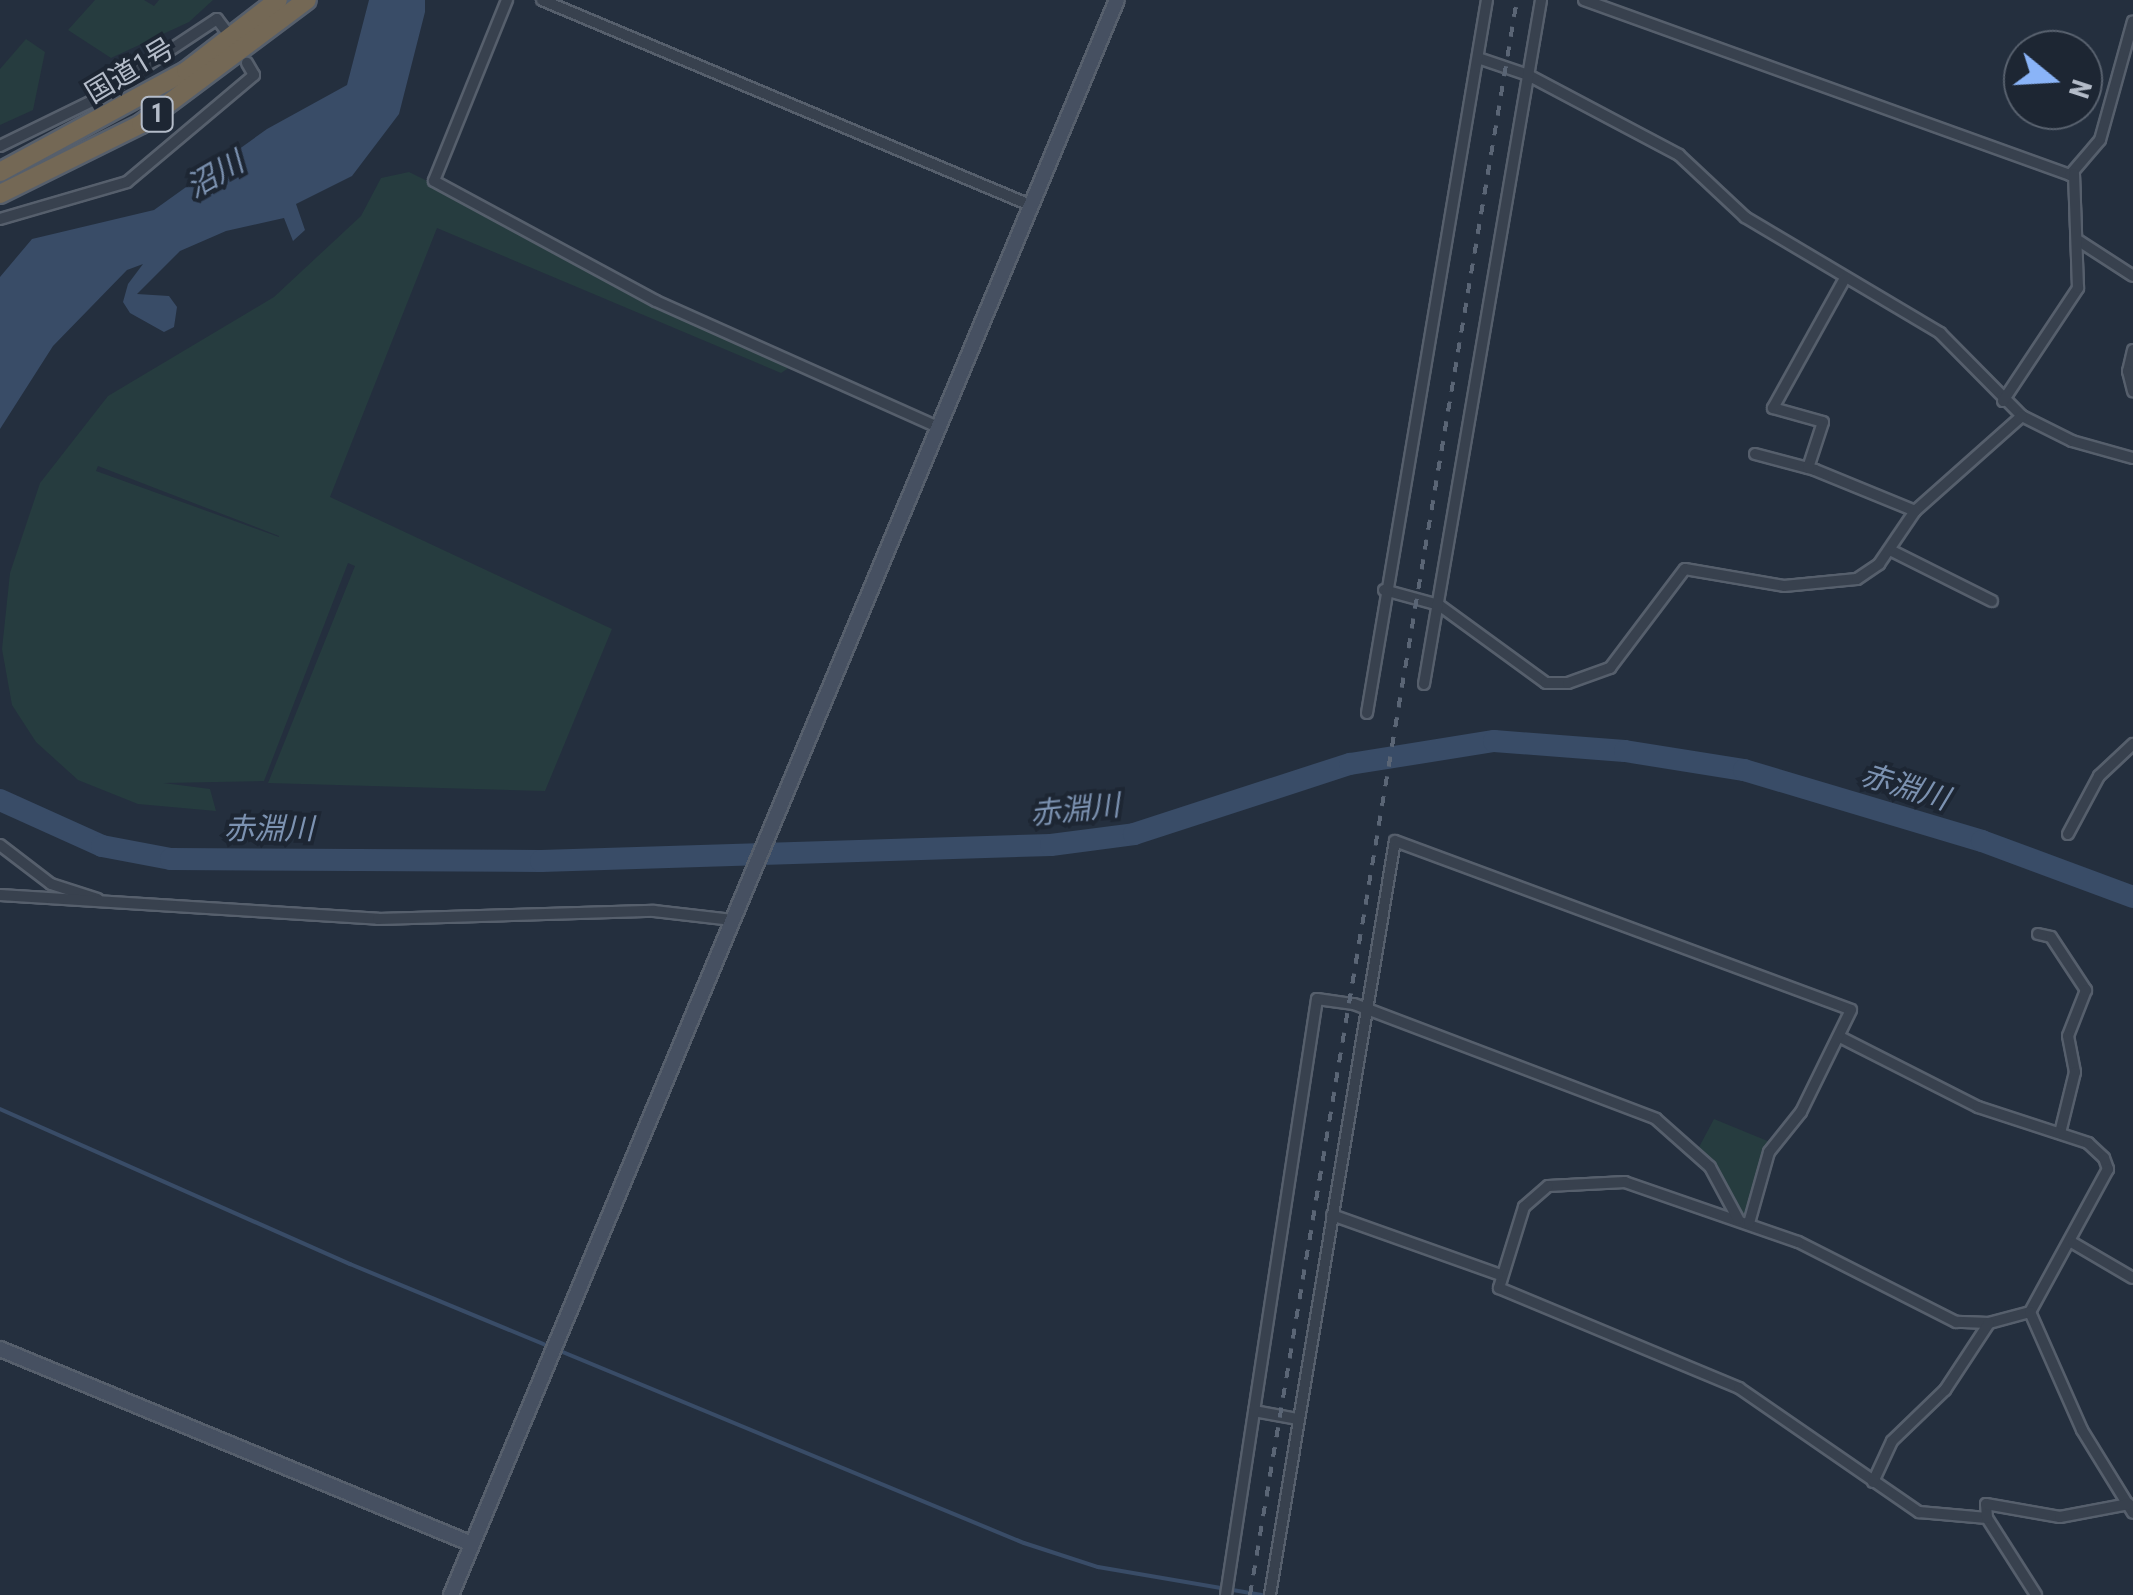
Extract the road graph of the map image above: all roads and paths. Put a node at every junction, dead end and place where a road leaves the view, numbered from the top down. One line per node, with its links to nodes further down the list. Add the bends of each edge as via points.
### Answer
1 (278, 0): 15 (highway, 国道1号 / 1, via 186,72)
2 (507, 0): 27 (street, via 434,181 656,301)
3 (542, 0): 18 (street)
4 (1117, 0): 18 (street)
5 (1487, 0): 11 (street)
6 (1541, 0): 13 (street)
7 (1584, 0): 16 (street)
8 (302, 4): 17 (highway, 国道1号 / 1, via 141,124)
9 (2133, 22): 16 (street, via 2100,140)
10 (226, 31): 14 (street, via 217,20 96,99)
11 (1478, 58): 13 (street); 33 (street)
12 (247, 64): 19 (street, via 254,75 126,182)
13 (1528, 74): 22 (street, via 1679,154 1745,217); 35 (street)
14 (0, 146)
15 (0, 172)
16 (2074, 174): 20 (street)
17 (0, 194)
18 (1030, 204): 27 (street)
19 (0, 219)
20 (2079, 240): 21 (street); 25 (street, via 2078,288)
21 (2133, 276)
22 (1845, 278): 25 (street, via 1940,333); 30 (street, via 1773,408 1824,422)
23 (2133, 350): 24 (street)
24 (2133, 391)
25 (2003, 400): 26 (street)
26 (2022, 416): 29 (street, via 2072,441); 31 (street)
27 (936, 426): 43 (street)
28 (1755, 454): 30 (street)
29 (2133, 458)
30 (1808, 468): 31 (street)
31 (1915, 511): 32 (street)
32 (1890, 550): 34 (street); 35 (street, via 1857,578 1824,584 1784,586 1685,569 1610,668 1568,683 1546,683)
33 (1384, 590): 35 (street); 37 (street)
34 (1992, 601)
35 (1438, 605): 36 (street)
36 (1424, 684)
37 (1367, 713)
38 (2133, 744): 39 (street, via 2099,776)
39 (2068, 834)
40 (0, 845): 42 (street, via 51,884)
41 (0, 895): 42 (street)
42 (122, 906): 43 (street, via 378,919)
43 (734, 914): 61 (street)
44 (2038, 934): 47 (street, via 2051,936 2086,990 2068,1036 2075,1072)
45 (1363, 1010): 46 (street, via 1395,841 1852,1010); 48 (street); 49 (street, via 1656,1119 1710,1167); 56 (street, via 1317,998)
46 (1840, 1036): 47 (street, via 1978,1107); 49 (street, via 1801,1112 1769,1152)
47 (2060, 1132): 50 (street, via 2088,1144 2108,1169)
48 (1332, 1215): 51 (street); 57 (street)
49 (1744, 1221): 51 (street, via 1625,1182 1548,1186 1524,1206); 54 (street, via 1842,1261 1928,1312)
50 (2072, 1242): 52 (street); 53 (street)
51 (1498, 1274): 58 (street, via 1498,1288 1739,1388)
52 (2133, 1278)
53 (2030, 1312): 54 (street); 59 (street, via 2082,1430)
54 (1989, 1323): 58 (street, via 1946,1390 1892,1440)
55 (0, 1349): 61 (street)
56 (1254, 1410): 57 (street); 63 (street)
57 (1298, 1419): 64 (street)
58 (1872, 1482): 60 (street, via 1918,1512)
59 (2131, 1508): 60 (street, via 2060,1517 1986,1504)
60 (1987, 1518): 65 (street)
61 (472, 1544): 62 (street)
62 (451, 1595)
63 (1226, 1595)
64 (1270, 1595)
65 (2036, 1595)

